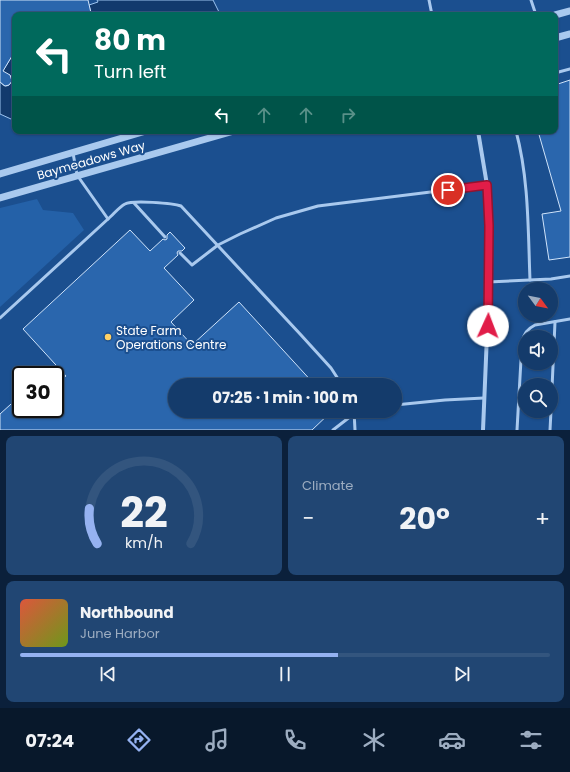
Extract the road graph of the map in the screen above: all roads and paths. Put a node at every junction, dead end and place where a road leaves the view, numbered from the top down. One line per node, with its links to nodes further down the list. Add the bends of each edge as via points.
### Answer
1 (429, 0): 4 (lane)
2 (531, 0): 5 (lane)
3 (570, 11): 6 (street)
4 (431, 12)
5 (535, 12)
6 (558, 14)
7 (570, 34): 8 (street)
8 (558, 37)
9 (570, 69): 10 (lane)
10 (558, 72)
11 (136, 134): 15 (street, Baymeadows Way)
12 (223, 134): 17 (street, Baymeadows Way)
13 (478, 134): 18 (street)
14 (517, 134): 26 (lane, via 526,200)
15 (73, 153): 16 (street, Baymeadows Way); 17 (lane)
16 (0, 174)
17 (77, 175): 19 (street, Baymeadows Way); 21 (lane)
18 (487, 185): 23 (lane, via 318,206 276,218); 27 (street)
19 (0, 198)
20 (134, 203): 21 (lane, via 125,204); 22 (lane); 23 (lane, via 181,206)
21 (108, 219): 28 (lane)
22 (165, 237)
23 (218, 246): 24 (lane, via 192,265); 32 (lane)
24 (180, 253)
25 (570, 276): 26 (lane)
26 (530, 280): 27 (lane)
27 (488, 282): 34 (street)
28 (0, 318)
29 (570, 319): 30 (lane)
30 (558, 321)
31 (555, 322): 33 (lane); 42 (lane, via 535,325 523,337)
32 (337, 378)
33 (552, 378)
34 (484, 398): 35 (lane); 41 (street)
35 (402, 404)
36 (347, 418): 39 (lane)
37 (354, 418): 40 (lane)
38 (551, 418): 43 (lane)
39 (334, 430)
40 (354, 430)
41 (483, 430)
42 (517, 430)
43 (550, 430)

